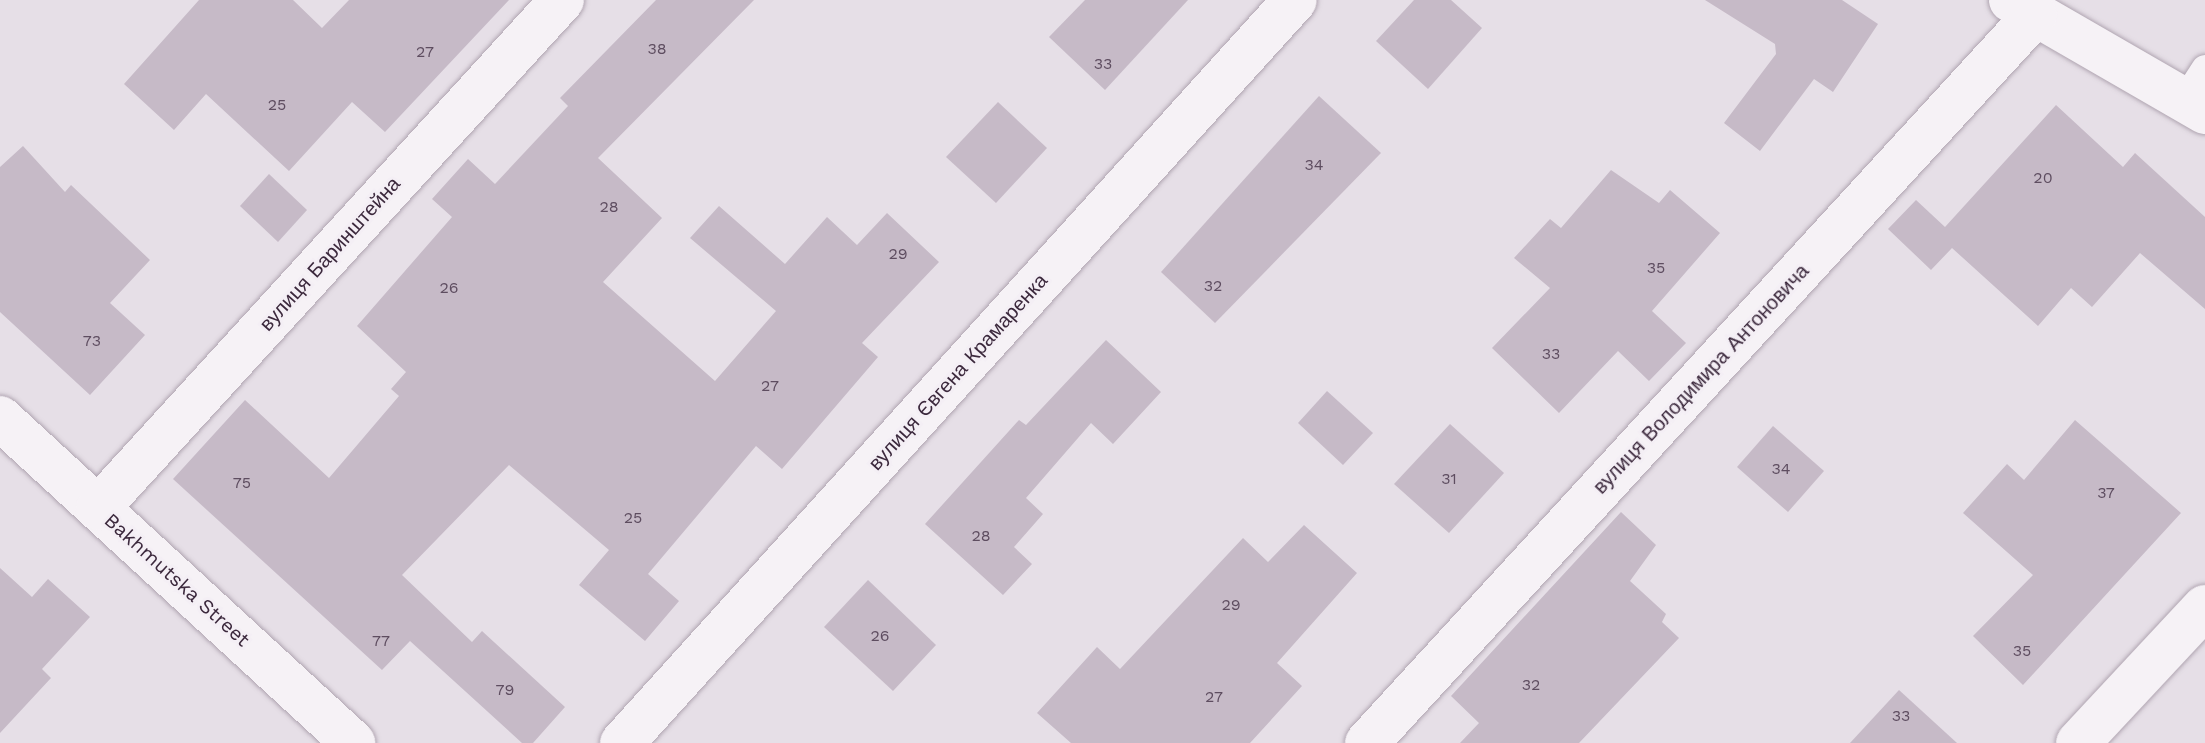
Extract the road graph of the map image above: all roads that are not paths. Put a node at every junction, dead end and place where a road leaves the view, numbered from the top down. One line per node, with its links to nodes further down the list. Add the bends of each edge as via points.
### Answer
1 (562, 0): 6 (street, вулиця Баринштейна)
2 (1295, 0): 9 (street, вулиця Євгена Крамаренка)
3 (2023, 8): 4 (street); 10 (street, вулиця Володимира Антоновича)
4 (2198, 93)
5 (0, 418): 6 (street, Bakhmutska Street)
6 (98, 508): 8 (street, Bakhmutska Street)
7 (2205, 607): 11 (street)
8 (353, 743)
9 (622, 743)
10 (1367, 743)
11 (2078, 743)

